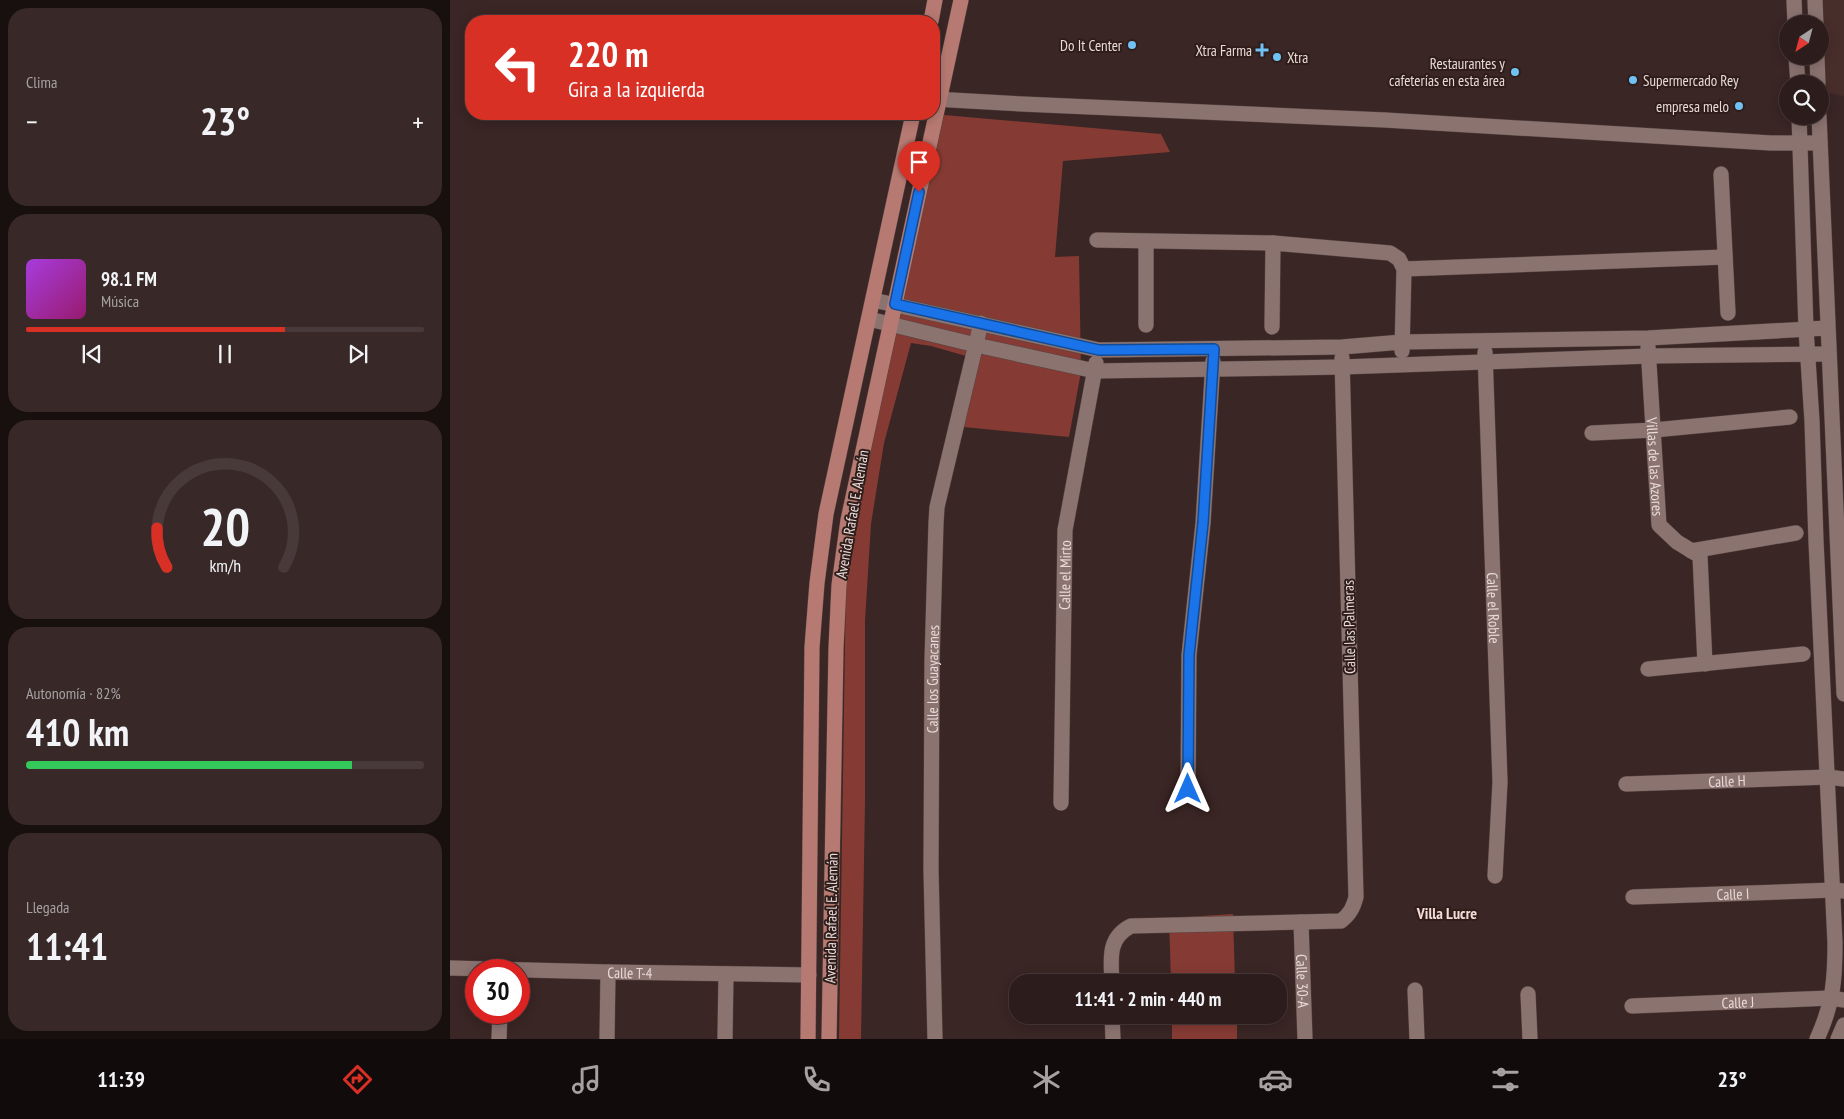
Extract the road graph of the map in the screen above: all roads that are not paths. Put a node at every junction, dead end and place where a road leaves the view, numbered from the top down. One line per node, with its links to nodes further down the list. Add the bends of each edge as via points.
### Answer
1 (935, 0): 5 (main road)
2 (961, 0): 8 (main road, Avenida Rafael E. Alemán)
3 (1794, 0): 6 (street)
4 (1815, 0): 7 (street)
5 (932, 15)
6 (1795, 15)
7 (1816, 15)
8 (940, 87)
9 (940, 99): 14 (street)
10 (912, 120): 22 (main road, Avenida Rafael E. Alemán)
11 (933, 120): 23 (main road, Avenida Rafael E. Alemán)
12 (1799, 125): 14 (street)
13 (1819, 125): 15 (street)
14 (1800, 143): 15 (street); 31 (street)
15 (1820, 143): 30 (street)
16 (1722, 174): 20 (street)
17 (1097, 240): 18 (street)
18 (1146, 242): 19 (street); 28 (street)
19 (1273, 243): 21 (street, via 1390,253 1399,259); 29 (street)
20 (1725, 257): 21 (street); 24 (street)
21 (1404, 269): 34 (street)
22 (873, 300): 23 (street); 25 (main road, Avenida Rafael E. Alemán)
23 (895, 304): 26 (main road, Avenida Rafael E. Alemán); 27 (street)
24 (1728, 313)
25 (869, 319): 26 (street); 77 (main road, Avenida Rafael E. Alemán, via 826,514 817,583 812,647)
26 (891, 323): 35 (street); 89 (main road, Avenida Rafael E. Alemán, via 848,520 839,585)
27 (980, 323): 35 (street, Calle los Guayacanes); 38 (street)
28 (1146, 325)
29 (1272, 327)
30 (1827, 328): 31 (street); 40 (street)
31 (1806, 329): 32 (street); 39 (street)
32 (1648, 338): 33 (street); 41 (street, Villas de las Azores)
33 (1484, 341): 34 (street); 42 (street, Calle el Roble)
34 (1402, 342): 36 (street); 43 (street)
35 (976, 345): 46 (street); 90 (street, Calle los Guayacanes, via 936,523 931,870)
36 (1342, 347): 37 (street); 44 (street, Calle las Palmeras)
37 (1214, 349): 38 (street); 45 (street)
38 (1099, 350): 46 (street, Calle el Mirto)
39 (1807, 354): 40 (street); 41 (street); 48 (street)
40 (1829, 354): 49 (street)
41 (1649, 356): 42 (street); 50 (street, Villas de las Azores)
42 (1485, 363): 43 (street); 67 (street, Calle el Roble, via 1500,782)
43 (1402, 364): 44 (street)
44 (1342, 367): 45 (street); 70 (street, Calle las Palmeras, via 1356,897 1349,916 1341,921)
45 (1213, 369): 46 (street); 65 (street, via 1203,523 1189,655)
46 (1094, 371): 66 (street, Calle el Mirto, via 1065,530)
47 (1790, 417): 50 (street)
48 (1812, 421): 49 (street); 53 (street)
49 (1839, 422): 54 (street)
50 (1654, 430): 51 (street); 55 (street, Villas de las Azores, via 1659,525)
51 (1592, 433)
52 (1796, 532): 55 (street)
53 (1816, 541): 54 (street); 57 (street)
54 (1841, 545): 59 (street)
55 (1691, 550): 58 (street, Villas de las Azores, via 1700,556)
56 (1803, 654): 58 (street)
57 (1822, 661): 59 (street); 62 (street)
58 (1705, 664): 60 (street)
59 (1844, 665): 61 (street)
60 (1648, 669)
61 (1844, 694)
62 (1828, 777): 63 (street, Calle H); 64 (street, Calle H); 68 (street)
63 (1844, 779)
64 (1626, 784)
65 (1188, 789)
66 (1061, 803)
67 (1495, 876)
68 (1839, 891): 69 (street, Calle I); 80 (street, via 1835,971)
69 (1633, 897)
70 (1301, 922): 76 (street, via 1131,926 1122,931 1111,951); 92 (street, Calle 30-A)
71 (450, 968): 72 (street, Calle T-4)
72 (465, 968)
73 (530, 970): 74 (street, Calle T-4)
74 (608, 972): 75 (street, Calle T-4); 86 (street)
75 (726, 974): 77 (street, Calle T-4); 87 (street)
76 (1112, 974)
77 (809, 975): 88 (main road, Avenida Rafael E. Alemán)
78 (1415, 990): 93 (street)
79 (1528, 994): 94 (street)
80 (1838, 999): 81 (street, Calle J); 95 (street)
81 (1632, 1006)
82 (500, 1024): 85 (street)
83 (1112, 1024): 91 (street)
84 (1844, 1025): 96 (street)
85 (500, 1039)
86 (607, 1039)
87 (725, 1039)
88 (808, 1039)
89 (829, 1039)
90 (935, 1039)
91 (1113, 1039)
92 (1305, 1039)
93 (1417, 1039)
94 (1530, 1039)
95 (1817, 1039)
96 (1838, 1039)

